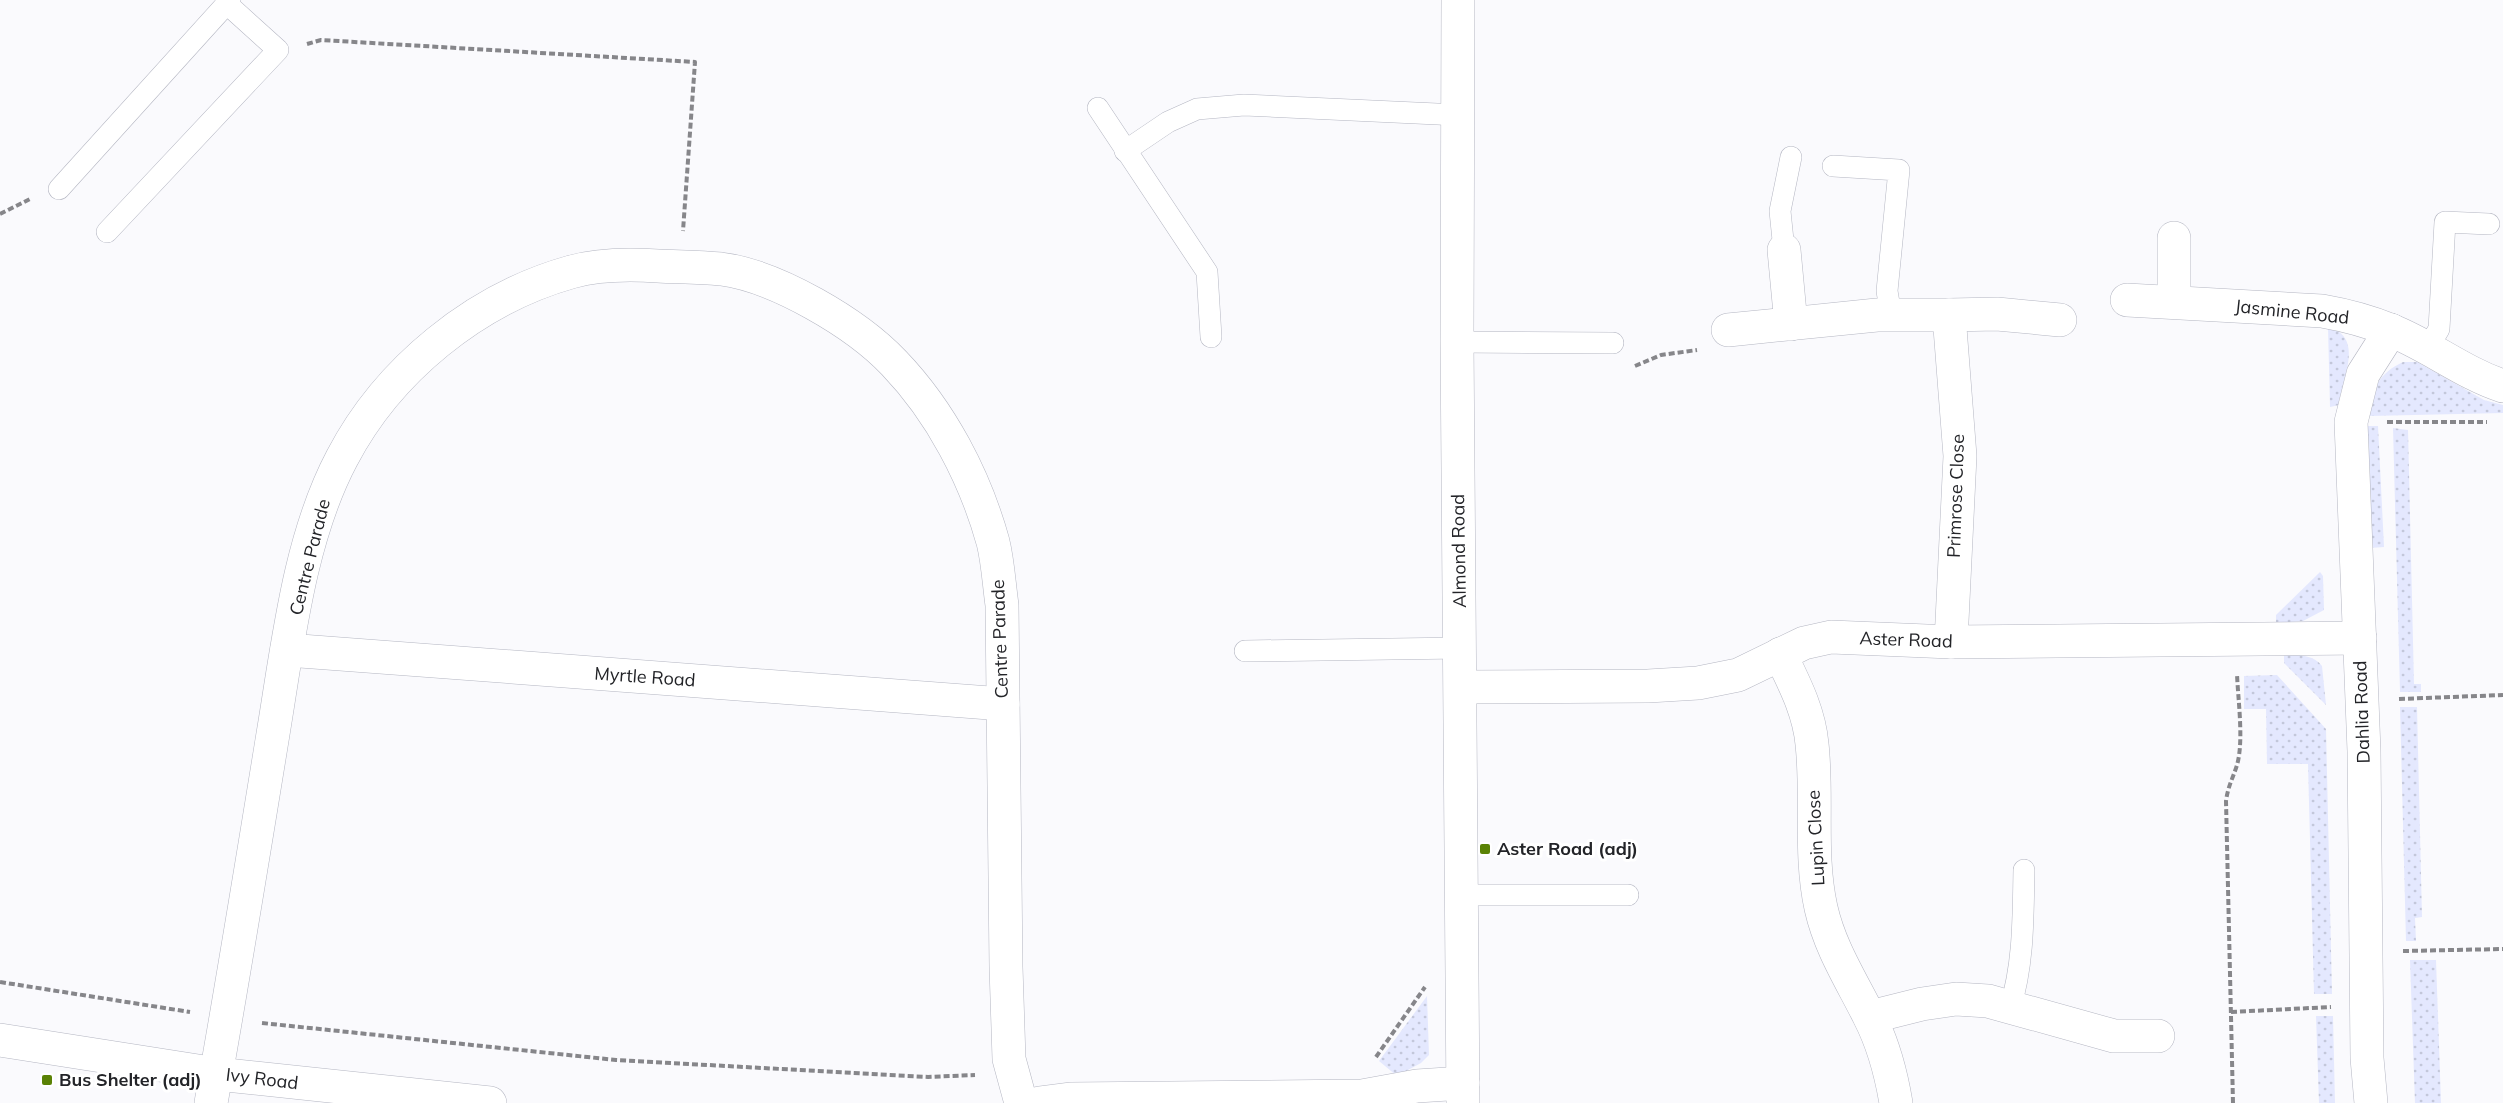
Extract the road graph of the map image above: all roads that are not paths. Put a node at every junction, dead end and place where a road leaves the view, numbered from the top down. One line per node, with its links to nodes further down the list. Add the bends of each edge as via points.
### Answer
1 (1458, 0): 4 (street, Almond Road)
2 (228, 2): 8 (lane); 10 (lane, via 278,50)
3 (1098, 108): 5 (lane)
4 (1459, 115): 5 (lane, via 1244,105 1197,109 1168,122); 22 (street, Almond Road)
5 (1125, 151): 21 (lane, via 1207,272)
6 (1791, 157): 12 (lane, via 1780,211)
7 (1833, 166): 15 (lane, via 1899,170 1887,291)
8 (59, 189)
9 (2489, 224): 24 (lane, via 2445,222 2439,328)
10 (107, 231)
11 (2174, 238): 14 (street)
12 (1784, 250): 18 (street)
13 (2127, 300): 14 (street, Jasmine Road)
14 (2174, 301): 20 (street, Jasmine Road, via 2322,311)
15 (1891, 315): 16 (street); 18 (street)
16 (1949, 315): 17 (street, via 1997,314); 27 (street, Primrose Close, via 1960,456)
17 (2060, 320)
18 (1791, 324): 19 (street)
19 (1728, 330)
20 (2391, 330): 24 (street, Jasmine Road); 26 (street, Dahlia Road, via 2363,374 2351,422)
21 (1211, 337)
22 (1456, 342): 23 (lane); 28 (street, Almond Road)
23 (1613, 343)
24 (2427, 349): 25 (street, Jasmine Road)
25 (2503, 386)
26 (2360, 638): 27 (street, Aster Road); 47 (street, Dahlia Road)
27 (1950, 642): 31 (street, Aster Road, via 1831,637)
28 (1461, 648): 30 (lane); 32 (street, Almond Road)
29 (287, 650): 33 (street, Myrtle Road); 33 (street, Centre Parade, via 309,547 329,484 348,447 383,396 428,350 499,302 572,271 633,265 725,270 808,301 852,327 893,361 926,401 957,451 979,499 994,546 1002,605); 41 (street, Centre Parade)
30 (1245, 651)
31 (1780, 654): 32 (street, Aster Road, via 1738,675 1698,683); 38 (street, Lupin Close, via 1802,700 1812,743 1815,870 1821,908 1832,945)
32 (1461, 687): 36 (street, Almond Road)
33 (1003, 704): 44 (street, Centre Parade, via 1009,1059)
34 (2024, 870): 37 (lane, via 2017,986)
35 (1628, 895): 36 (lane)
36 (1462, 896): 42 (street, Almond Road)
37 (2010, 1008): 38 (street, via 1988,1001 1956,999); 39 (street, via 2114,1036)
38 (1870, 1017): 46 (street, Lupin Close)
39 (2158, 1036)
40 (0, 1040): 41 (street, Ivy Road)
41 (214, 1088): 43 (street, Ivy Road)
42 (1463, 1093): 45 (street, via 1417,1086 1362,1096 1070,1099)
43 (490, 1103)
44 (1020, 1103)
45 (1039, 1103)
46 (1896, 1103)
47 (2371, 1103)

